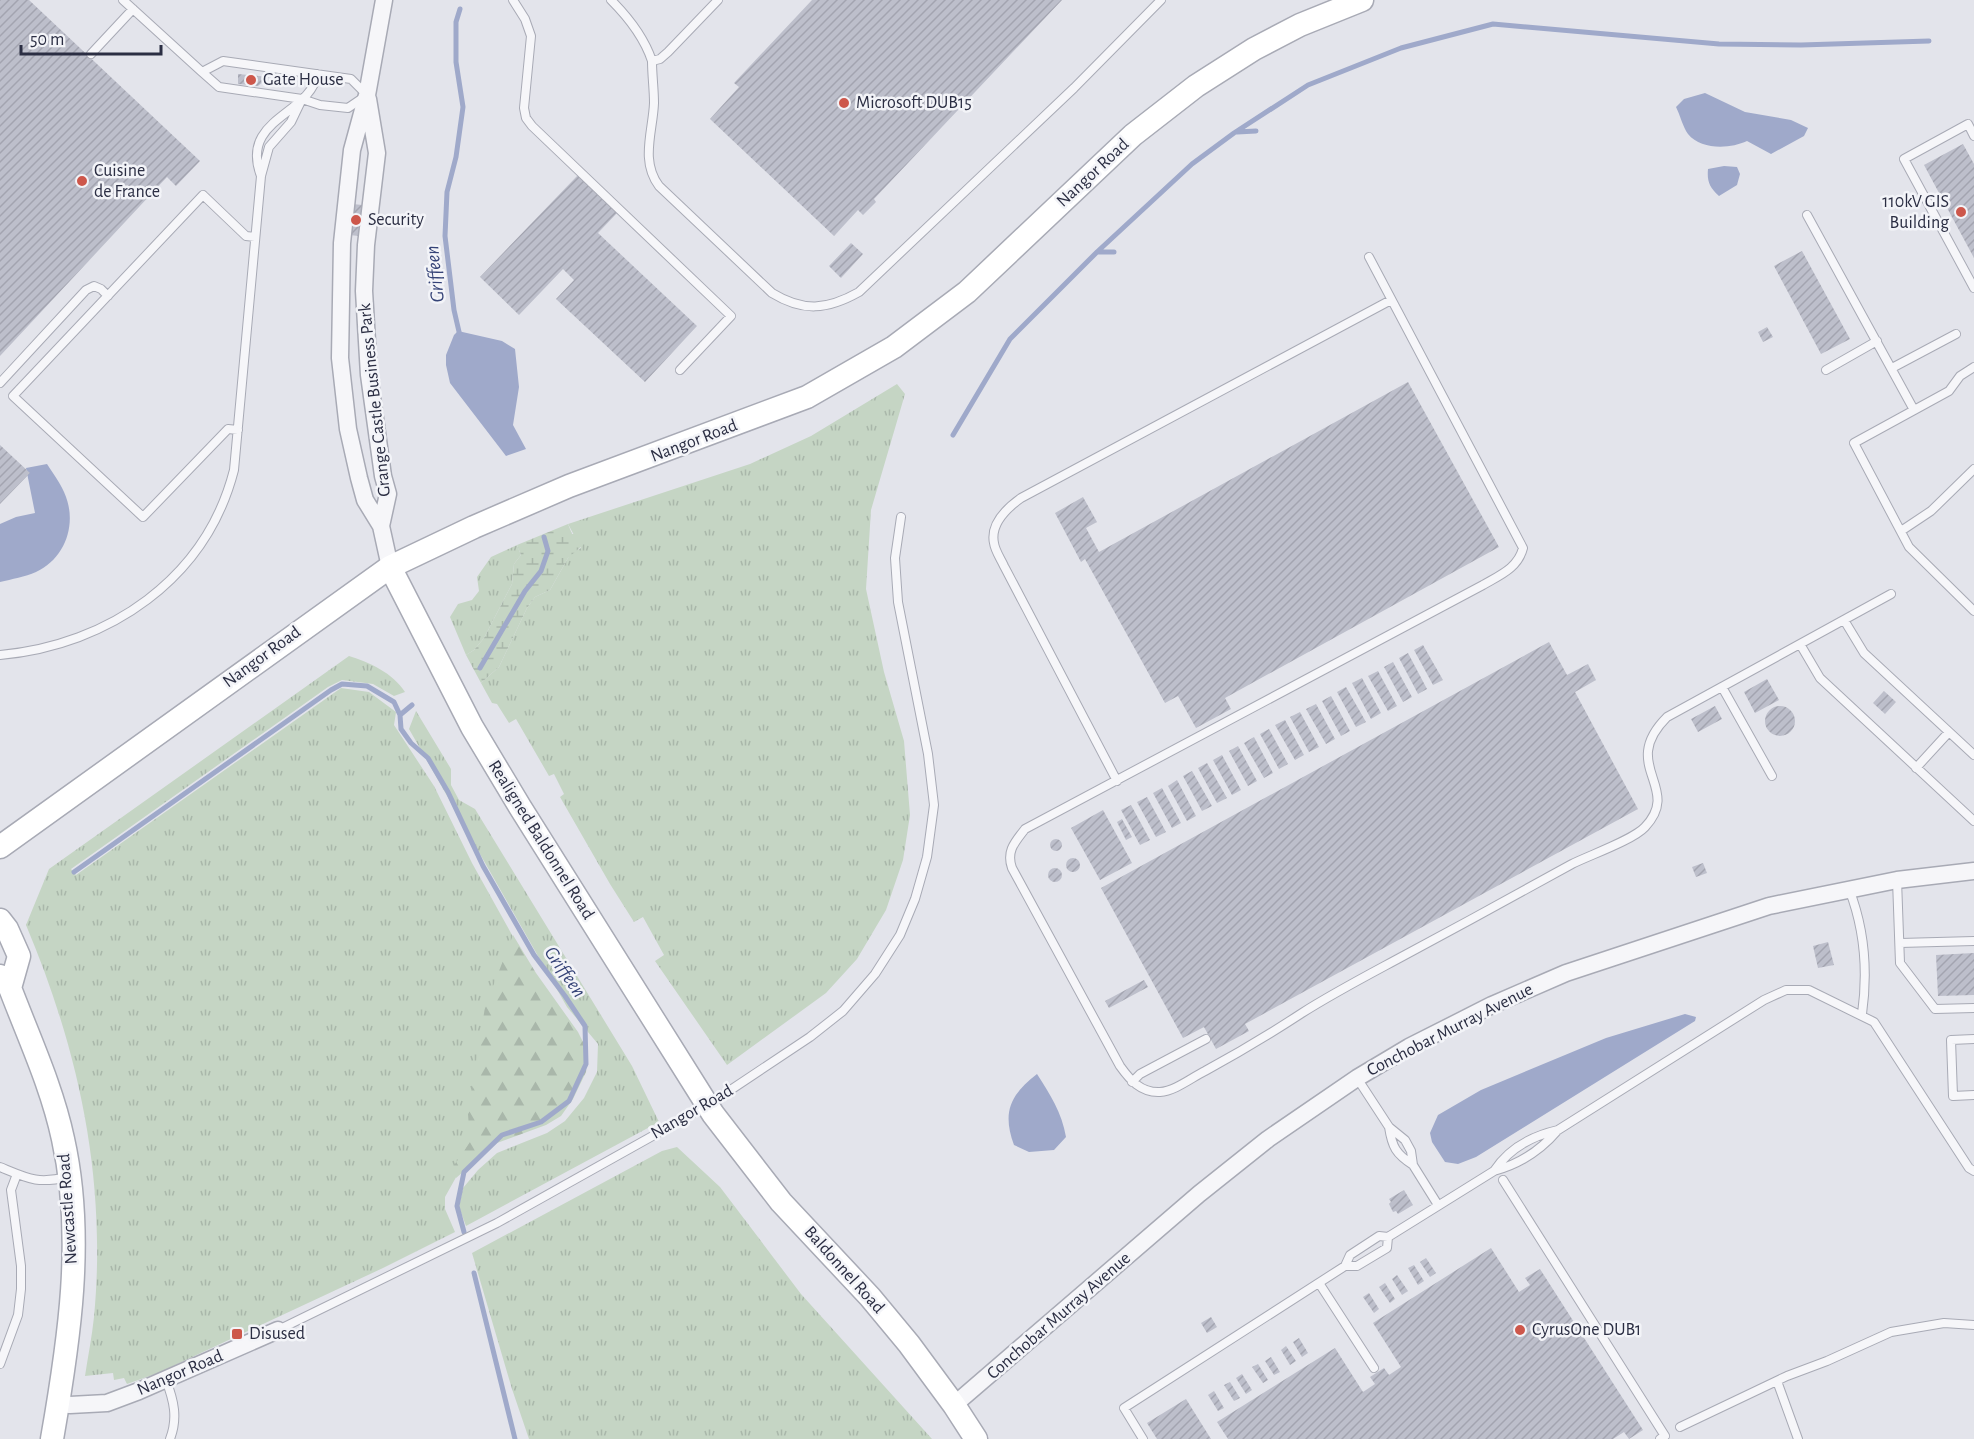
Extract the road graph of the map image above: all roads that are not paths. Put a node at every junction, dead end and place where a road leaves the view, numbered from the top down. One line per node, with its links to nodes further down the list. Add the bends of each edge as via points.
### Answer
1 (123, 0): 8 (lane)
2 (384, 0): 13 (street, Grange Castle Business Park)
3 (513, 0): 26 (lane, via 531,36 526,118 731,316)
4 (611, 0): 10 (lane, via 638,31)
5 (718, 0): 10 (lane, via 668,52)
6 (1161, 0): 10 (lane, via 858,292 823,306 801,306 772,293 653,179 648,162 654,104)
7 (1362, 0): 35 (main road, Nangor Road, via 1254,49 1188,92 1133,135 967,292 894,347 807,397 569,486)
8 (133, 9): 9 (lane); 11 (lane)
9 (91, 54)
10 (652, 61)
11 (202, 72): 12 (lane, via 223,61); 14 (lane, via 219,87)
12 (317, 74): 13 (lane, via 351,79); 14 (lane)
13 (367, 95): 14 (lane, via 348,108); 33 (street, Grange Castle Business Park, via 377,153 364,291 369,375 388,494); 33 (street, Grange Castle Business Park, via 352,150 346,197 340,358 348,429 359,478 365,500)
14 (302, 99): 17 (lane, via 291,122 269,147 261,176)
15 (1974, 136): 19 (lane, via 1968,124 1904,159)
16 (1807, 215): 23 (lane)
17 (255, 237): 20 (lane, via 246,236 203,195); 30 (lane)
18 (1369, 257): 21 (lane)
19 (1974, 288)
20 (108, 296): 28 (lane, via 94,286 86,290); 30 (lane, via 13,396 143,517 228,429)
21 (1391, 300): 46 (lane, via 1021,498 999,520 994,543 1004,566); 46 (lane, via 1523,548 1521,557 1483,585)
22 (1956, 334): 25 (lane)
23 (1877, 341): 25 (lane); 27 (lane)
24 (1974, 367): 29 (lane, via 1960,376 1949,391)
25 (1892, 368): 29 (lane)
26 (680, 370)
27 (1826, 370)
28 (0, 382)
29 (1914, 410): 34 (lane, via 1854,443)
30 (238, 430): 40 (lane, via 234,470 219,513 203,541 168,583 146,602 96,631 33,650)
31 (1974, 469): 34 (lane, via 1931,511)
32 (901, 517): 63 (lane, Nangor Road, via 895,558 898,602 934,805 927,857 915,899 900,935 875,974 843,1011)
33 (381, 526): 35 (street, Grange Castle Business Park)
34 (1900, 531): 37 (lane, via 1909,547)
35 (390, 567): 48 (main road, Nangor Road); 63 (main road, Realigned Baldonnel Road, via 496,767)
36 (1891, 594): 38 (lane)
37 (1974, 611)
38 (1844, 620): 39 (lane); 42 (lane, via 1864,653)
39 (1800, 644): 41 (lane); 44 (lane, via 1820,678)
40 (0, 655)
41 (1722, 687): 45 (lane); 61 (lane, via 1667,717 1656,728 1646,758 1658,804 1638,833 1589,855 1318,1002 1178,1086 1160,1092)
42 (1949, 732): 43 (lane); 44 (lane)
43 (1974, 755)
44 (1916, 768): 47 (lane)
45 (1772, 776)
46 (1117, 781): 61 (lane, via 1025,830 1012,846 1010,862)
47 (1974, 821)
48 (0, 847)
49 (1974, 871): 50 (street, Conchobar Murray Avenue)
50 (1897, 880): 51 (street, Conchobar Murray Avenue); 54 (lane)
51 (1848, 889): 57 (lane, via 1865,948); 60 (street, Conchobar Murray Avenue, via 1769,906 1566,974 1492,1005)
52 (0, 920): 55 (main road, Newcastle Road, via 19,956)
53 (1974, 941): 54 (lane)
54 (1900, 943): 56 (lane, via 1900,963 1935,1009)
55 (5, 982): 69 (main road, Newcastle Road, via 46,1082 63,1139)
56 (1974, 1008)
57 (1862, 1014): 64 (lane, via 1809,990 1786,990); 67 (lane, via 1874,1022)
58 (1206, 1039): 61 (lane)
59 (1974, 1039): 62 (lane, via 1950,1040 1953,1095)
60 (1357, 1078): 71 (lane, via 1389,1127 1391,1143 1400,1157 1413,1165); 82 (street, Conchobar Murray Avenue, via 1268,1139 1199,1194)
61 (1132, 1082)
62 (1974, 1095)
63 (708, 1105): 76 (lane, Nangor Road, via 497,1223); 82 (main road, Baldonnel Road, via 781,1202 870,1297)
64 (1558, 1130): 66 (lane, via 1545,1146 1511,1167); 66 (lane, via 1539,1134 1504,1156)
65 (0, 1167): 68 (lane)
66 (1494, 1171): 71 (lane)
67 (1974, 1171)
68 (17, 1174): 69 (lane, via 45,1182); 77 (lane, via 11,1190 21,1289 18,1315)
69 (69, 1177): 81 (main road, Newcastle Road, via 71,1305)
70 (1503, 1180): 88 (lane, via 1665,1436)
71 (1438, 1205): 72 (lane)
72 (1388, 1238): 73 (lane, via 1379,1236 1350,1255); 73 (lane, via 1387,1248 1357,1266)
73 (1345, 1266): 74 (lane)
74 (1319, 1283): 78 (lane); 87 (lane, via 1124,1408)
75 (1974, 1325): 80 (lane, via 1944,1323 1891,1332)
76 (278, 1330): 79 (street, Nangor Road)
77 (0, 1364)
78 (1374, 1368)
79 (166, 1380): 81 (street, Nangor Road, via 107,1403); 85 (lane, via 175,1402 175,1427)
80 (1777, 1381): 83 (lane); 89 (lane)
81 (58, 1403): 84 (main road, Newcastle Road)
82 (954, 1405): 86 (main road, Baldonnel Road)
83 (1680, 1427)
84 (52, 1439)
85 (170, 1439)
86 (976, 1439)
87 (1143, 1439)
88 (1660, 1439)
89 (1798, 1439)

